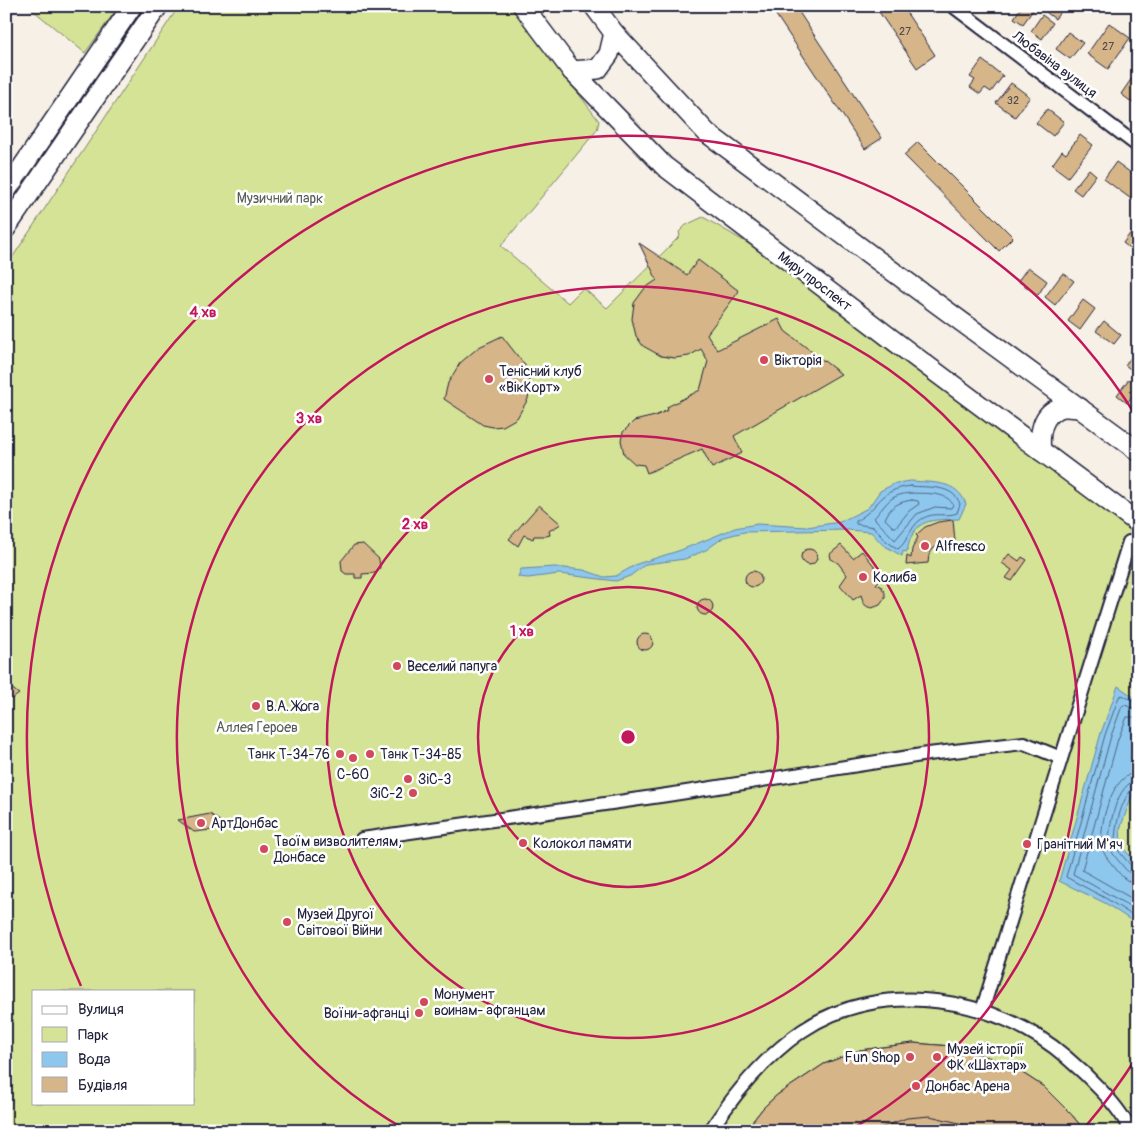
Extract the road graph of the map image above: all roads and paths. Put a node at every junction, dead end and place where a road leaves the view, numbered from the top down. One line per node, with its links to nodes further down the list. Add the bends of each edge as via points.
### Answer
1 (132, 6): 9 (main road)
2 (158, 6): 10 (main road)
3 (523, 6): 7 (main road, Миру проспект)
4 (594, 6): 6 (main road)
5 (953, 6): 8 (street, Любавіна вулиця)
6 (614, 33): 7 (main road, via 609,54 598,69); 11 (main road, via 707,133)
7 (572, 71): 12 (main road, Миру проспект, via 664,166)
8 (1138, 146)
9 (6, 191)
10 (6, 228)
11 (1080, 408): 12 (main road, via 1059,408 1046,417 1039,435); 13 (main road)
12 (1041, 451): 14 (main road, Миру проспект)
13 (1138, 451)
14 (1138, 523)
15 (1129, 542): 16 (street)
16 (1061, 758): 17 (street, via 1024,743); 18 (street)
17 (362, 839)
18 (982, 1011): 19 (street, via 950,1002 912,999 846,1009 803,1031 775,1055 744,1084); 20 (street, via 1018,1025 1054,1046 1094,1081)
19 (710, 1131)
20 (1130, 1131)

